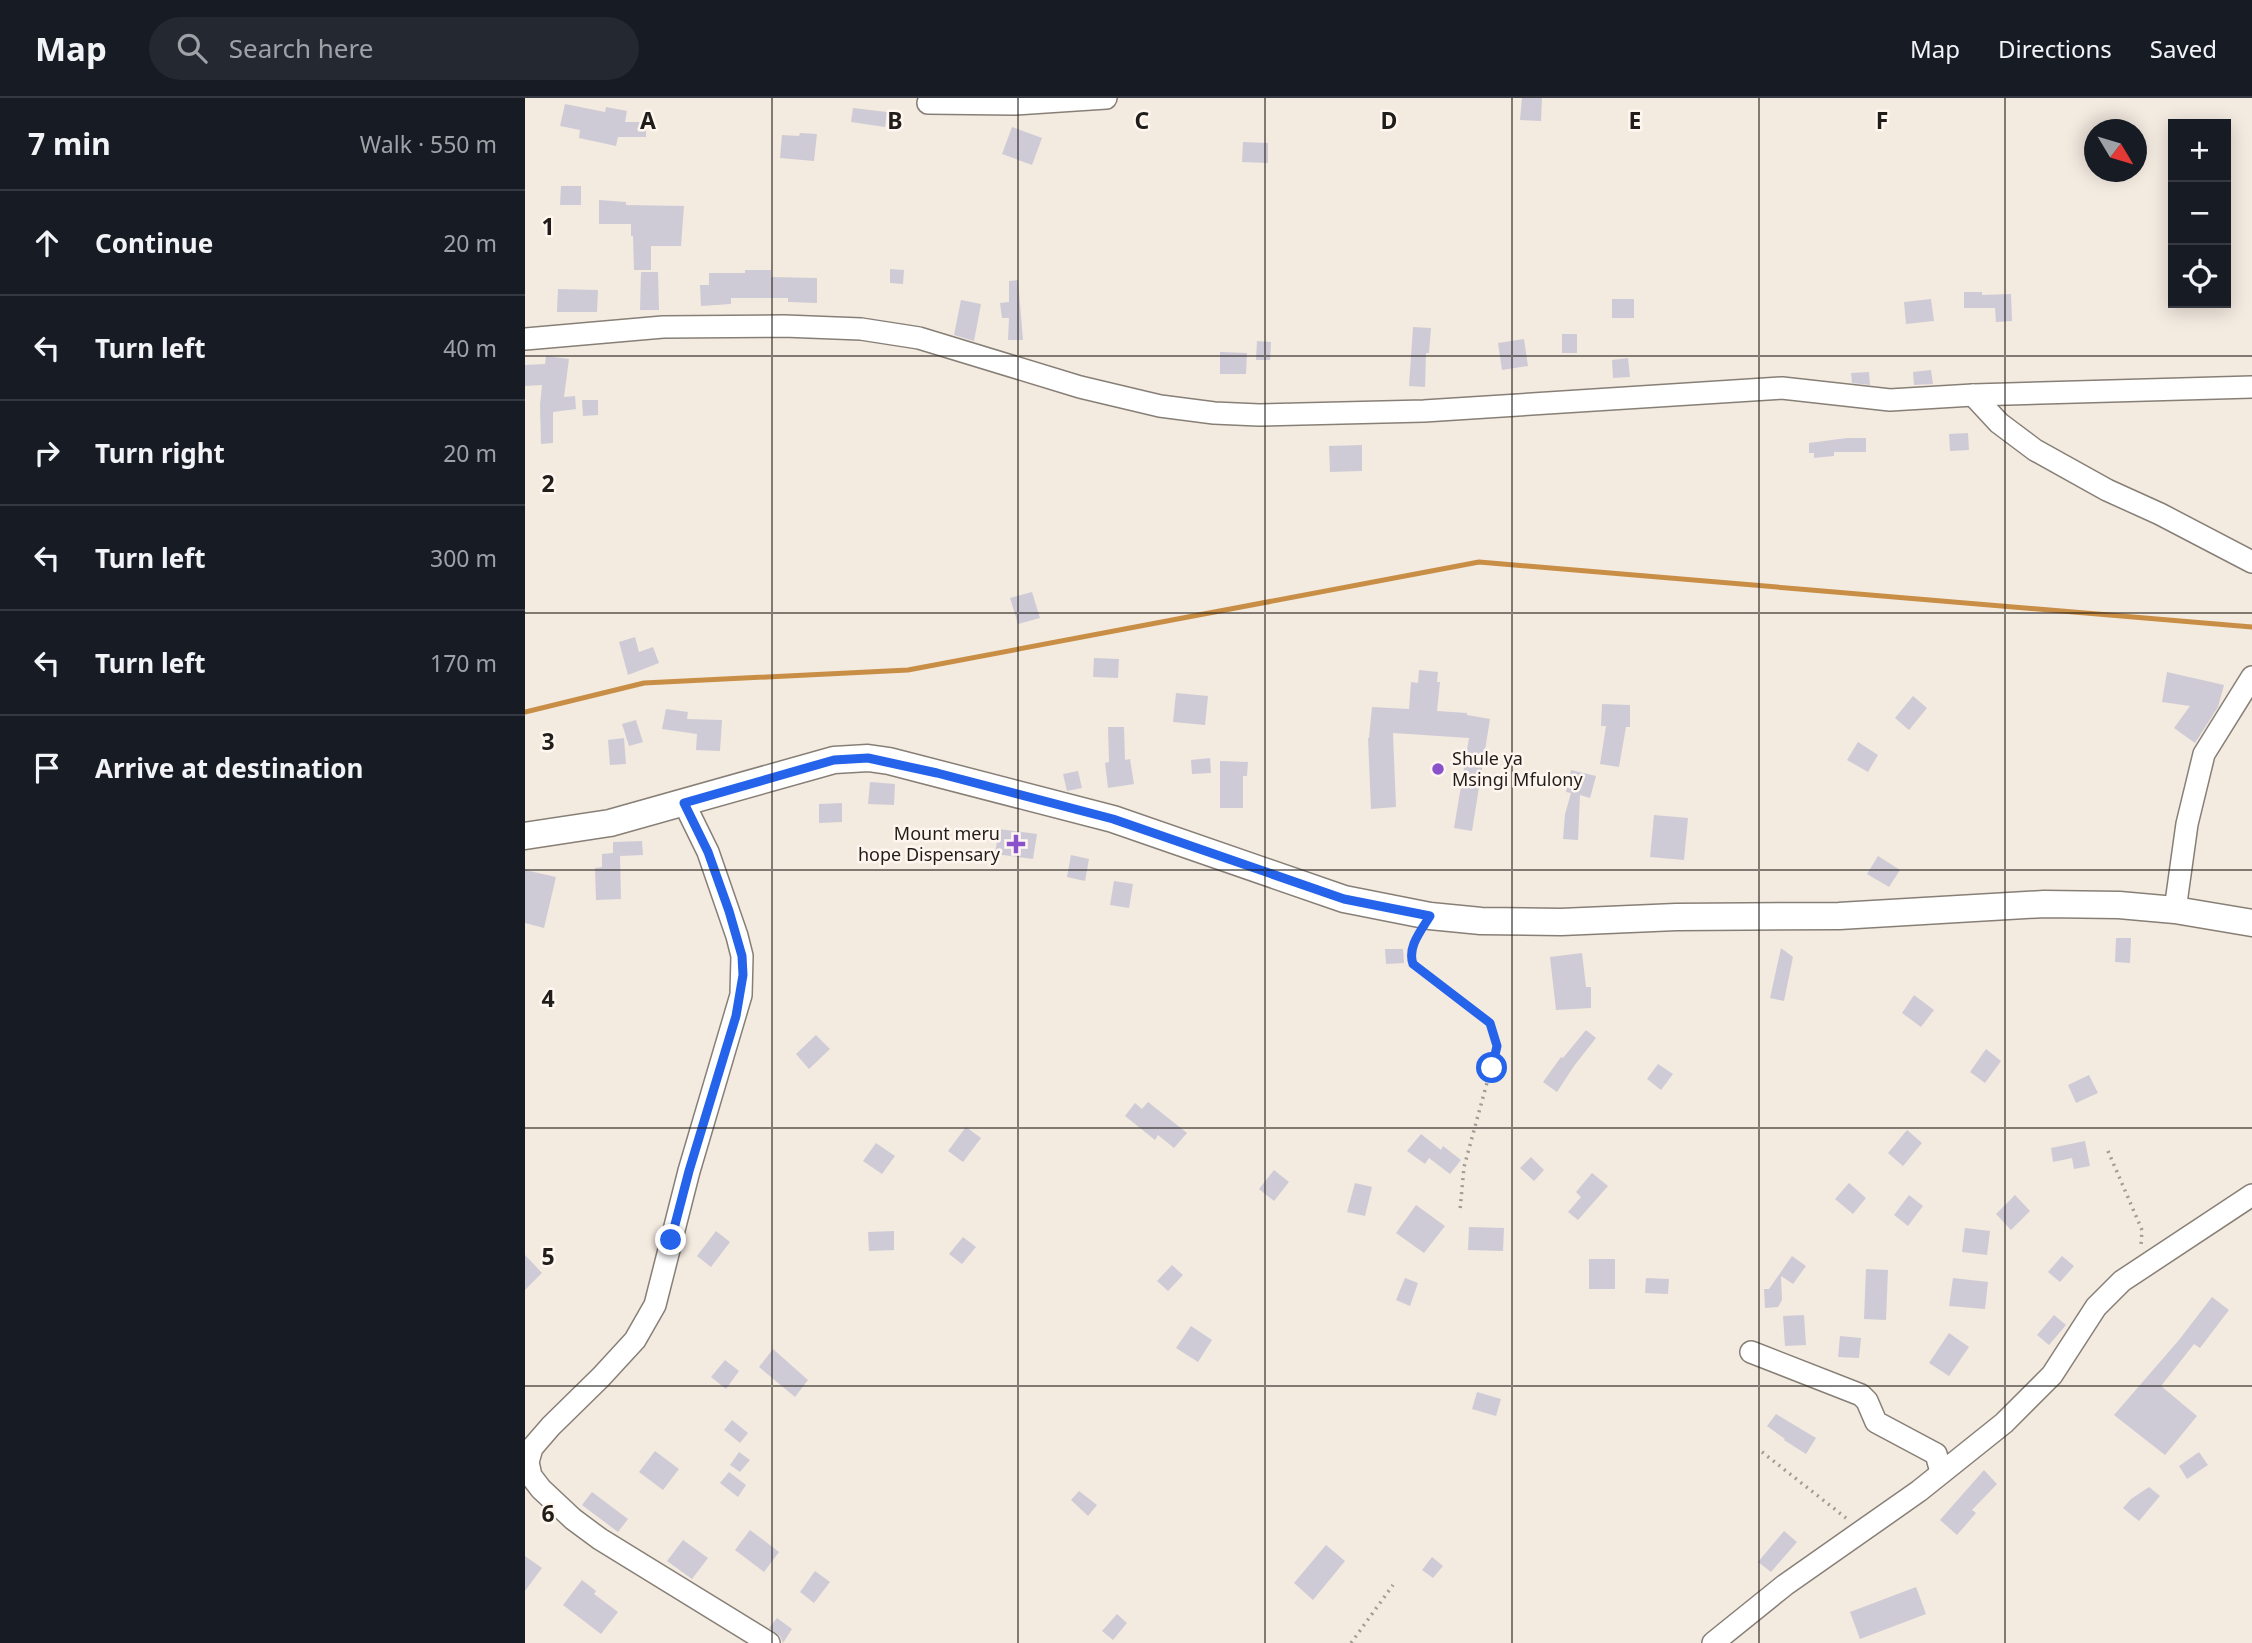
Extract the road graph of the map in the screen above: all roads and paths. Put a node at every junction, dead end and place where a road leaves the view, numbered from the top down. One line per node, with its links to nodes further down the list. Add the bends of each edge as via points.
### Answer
1 (1106, 98): 2 (street)
2 (928, 103)
3 (525, 339): 5 (street, via 675,327 861,329 929,340 1080,387 1160,406 1259,415 1424,411 1782,388 1890,400)
4 (2252, 387): 5 (street)
5 (1973, 395): 6 (street, via 2015,438 2035,450)
6 (2252, 562)
7 (2252, 677): 10 (street, via 2204,754 2187,824)
8 (684, 803): 9 (street, via 610,823); 11 (street, via 834,760 868,758 1113,819 1344,899); 22 (street, via 708,852 737,936 742,956 741,995 655,1305 635,1340 532,1448 528,1462 541,1489 582,1526)
9 (525, 836)
10 (2175, 910): 11 (street, via 2044,904 1839,916 1561,922); 12 (street)
11 (1430, 916): 15 (path, via 1414,943 1413,964 1483,1016 1497,1046 1464,1167)
12 (2252, 923)
13 (2108, 1151): 16 (path, via 2143,1234)
14 (2252, 1195): 16 (street)
15 (1459, 1210)
16 (2129, 1277): 19 (street, via 2096,1307 2042,1387)
17 (1751, 1352): 19 (street, via 1861,1395 1876,1422 1936,1454)
18 (1762, 1452): 20 (path)
19 (1941, 1472): 20 (street)
20 (1861, 1531): 24 (street)
21 (1393, 1585): 23 (path)
22 (769, 1643)
23 (1351, 1643)
24 (1713, 1643)

